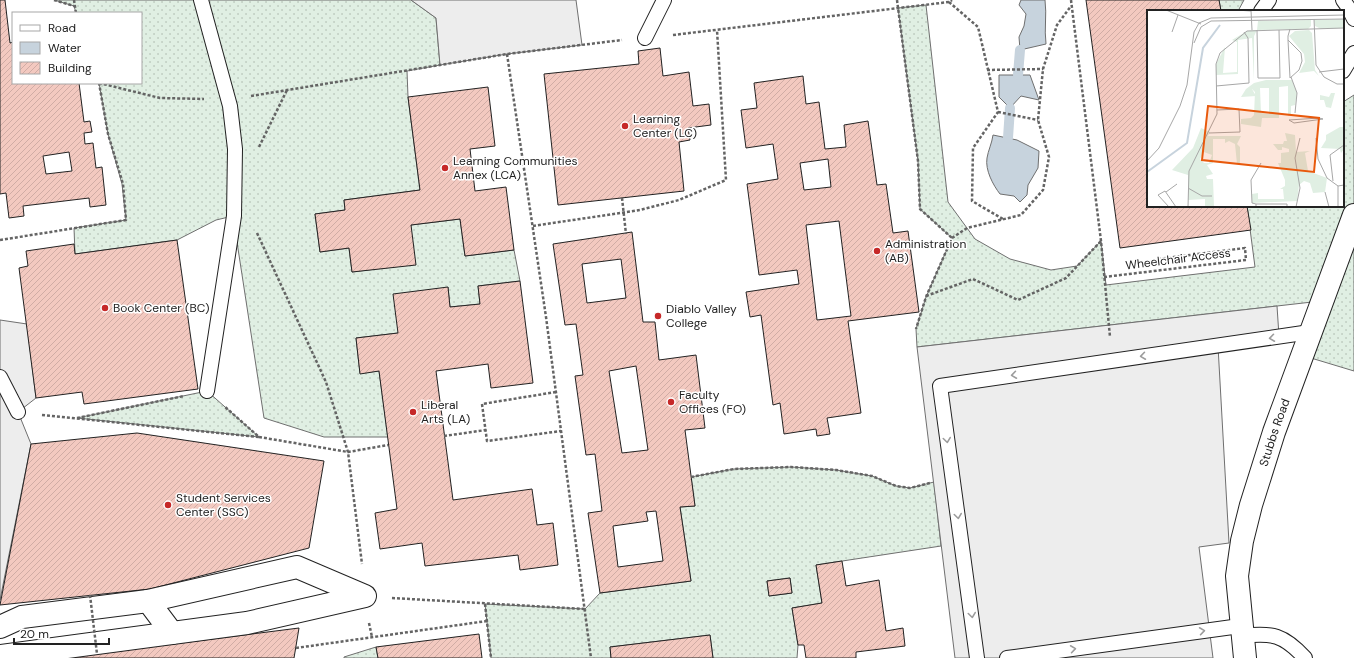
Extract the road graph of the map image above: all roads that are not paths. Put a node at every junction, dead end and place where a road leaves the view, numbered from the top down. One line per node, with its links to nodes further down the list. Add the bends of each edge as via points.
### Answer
1 (201, 0): 13 (lane, via 228,99 235,149 234,216)
2 (664, 0): 7 (lane)
3 (1269, 0): 5 (lane)
4 (1342, 0): 6 (lane)
5 (1262, 10)
6 (1354, 19)
7 (645, 38)
8 (1354, 54): 9 (lane)
9 (1344, 69)
10 (1354, 215): 11 (street, Stubbs Road)
11 (1310, 332): 17 (street, Stubbs Road, via 1274,432 1242,541 1237,576); 20 (lane, one-way to 20, via 940,386)
12 (0, 377): 14 (lane)
13 (207, 391)
14 (18, 412)
15 (148, 602): 16 (street, via 22,617); 18 (street); 18 (street, via 297,567 366,596 247,623)
16 (0, 627)
17 (1241, 631): 21 (lane, one-way to 17); 22 (street, Stubbs Road); 23 (lane, via 1277,635 1293,644)
18 (172, 633): 19 (street)
19 (0, 656)
20 (978, 658)
21 (1006, 658)
22 (1245, 658)
23 (1305, 658)

